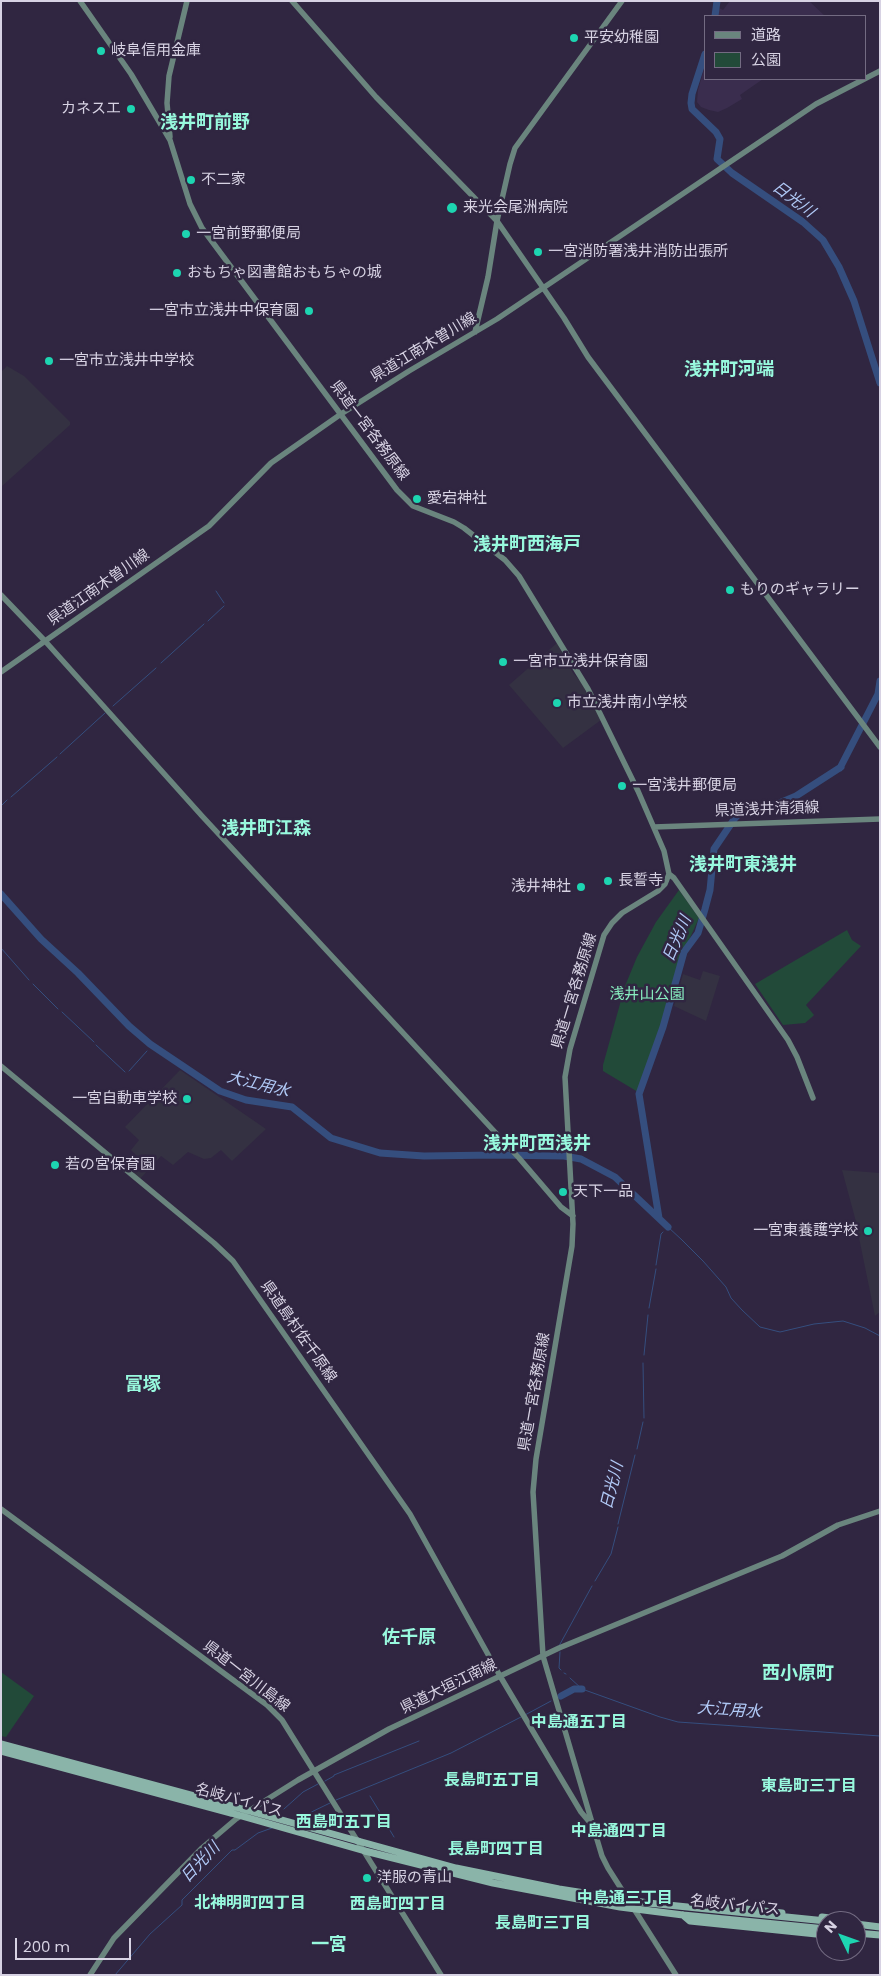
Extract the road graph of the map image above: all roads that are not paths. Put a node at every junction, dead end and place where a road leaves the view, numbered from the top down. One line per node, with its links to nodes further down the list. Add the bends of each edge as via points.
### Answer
1 (80, 1): 8 (main road, 県道一宮各務原線, via 131,74)
2 (186, 1): 8 (main road, via 169,76)
3 (292, 1): 9 (main road, via 376,97)
4 (622, 1): 9 (main road, via 515,148)
5 (880, 71): 6 (main road, 県道江南木曽川線)
6 (866, 78)
7 (863, 80): 10 (main road, 県道江南木曽川線, via 816,104)
8 (170, 140): 12 (main road, 県道一宮各務原線, via 190,204 202,228)
9 (497, 221): 10 (main road); 11 (main road)
10 (543, 288): 11 (main road, 県道江南木曽川線); 16 (main road, via 588,357)
11 (475, 332): 12 (main road, 県道江南木曽川線)
12 (341, 414): 14 (main road, 県道江南木曽川線, via 271,463 209,526); 18 (main road, 県道一宮各務原線, via 408,502 464,528 516,570 588,690)
13 (1, 595): 14 (main road)
14 (45, 641): 15 (main road, 県道江南木曽川線); 22 (main road, via 561,1207)
15 (1, 672)
16 (880, 747)
17 (880, 819): 18 (main road, 県道浅井清須線)
18 (654, 827): 19 (main road, 県道一宮各務原線)
19 (669, 874): 21 (main road, via 788,1040); 22 (main road, 県道一宮各務原線, via 661,888 616,918 607,929 573,1036 565,1089)
20 (1, 1066): 26 (main road, 県道島村佐千原線, via 232,1261 410,1514)
21 (814, 1098)
22 (573, 1216): 25 (main road, 県道一宮各務原線, via 570,1266 534,1478)
23 (1, 1509): 29 (main road, 県道一宮川島線, via 266,1705 288,1727)
24 (880, 1511): 25 (main road, 県道大垣江南線, via 838,1525 782,1556)
25 (543, 1656): 26 (main road, 県道大垣江南線); 31 (main road, 県道一宮各務原線)
26 (500, 1676): 29 (main road, 県道大垣江南線, via 376,1736); 31 (main road, 県道島村佐千原線, via 586,1820)
27 (1, 1744): 30 (highway, 名岐バイパス)
28 (1, 1751): 30 (highway, 名岐バイパス)
29 (314, 1771): 32 (main road, 県道一宮川島線); 50 (main road, 県道大垣江南線, via 236,1819 202,1848 114,1938)
30 (233, 1810): 32 (highway, 名岐バイパス, bridge); 33 (highway, 名岐バイパス, bridge)
31 (593, 1826): 34 (main road, 県道一宮各務原線, via 605,1861)
32 (358, 1841): 33 (main road, 県道一宮川島線); 34 (highway, 名岐バイパス, via 497,1877)
33 (367, 1854): 36 (highway, 名岐バイパス); 51 (main road, 県道一宮川島線)
34 (628, 1900): 35 (highway, 名岐バイパス); 36 (main road, 県道一宮各務原線)
35 (648, 1903): 38 (highway, via 657,1900); 39 (highway, 名岐バイパス)
36 (634, 1909): 37 (highway, 名岐バイパス); 52 (main road, 県道一宮各務原線)
37 (683, 1915): 42 (highway, 名岐バイパス); 44 (highway, via 690,1921)
38 (816, 1918)
39 (816, 1920)
40 (866, 1925): 41 (highway)
41 (880, 1927)
42 (812, 1928): 43 (highway, 名岐バイパス); 44 (highway)
43 (816, 1928)
44 (801, 1933): 45 (highway)
45 (816, 1934)
46 (866, 1934): 47 (highway)
47 (880, 1935)
48 (866, 1939): 49 (highway)
49 (880, 1940)
50 (90, 1975)
51 (441, 1975)
52 (676, 1975)

